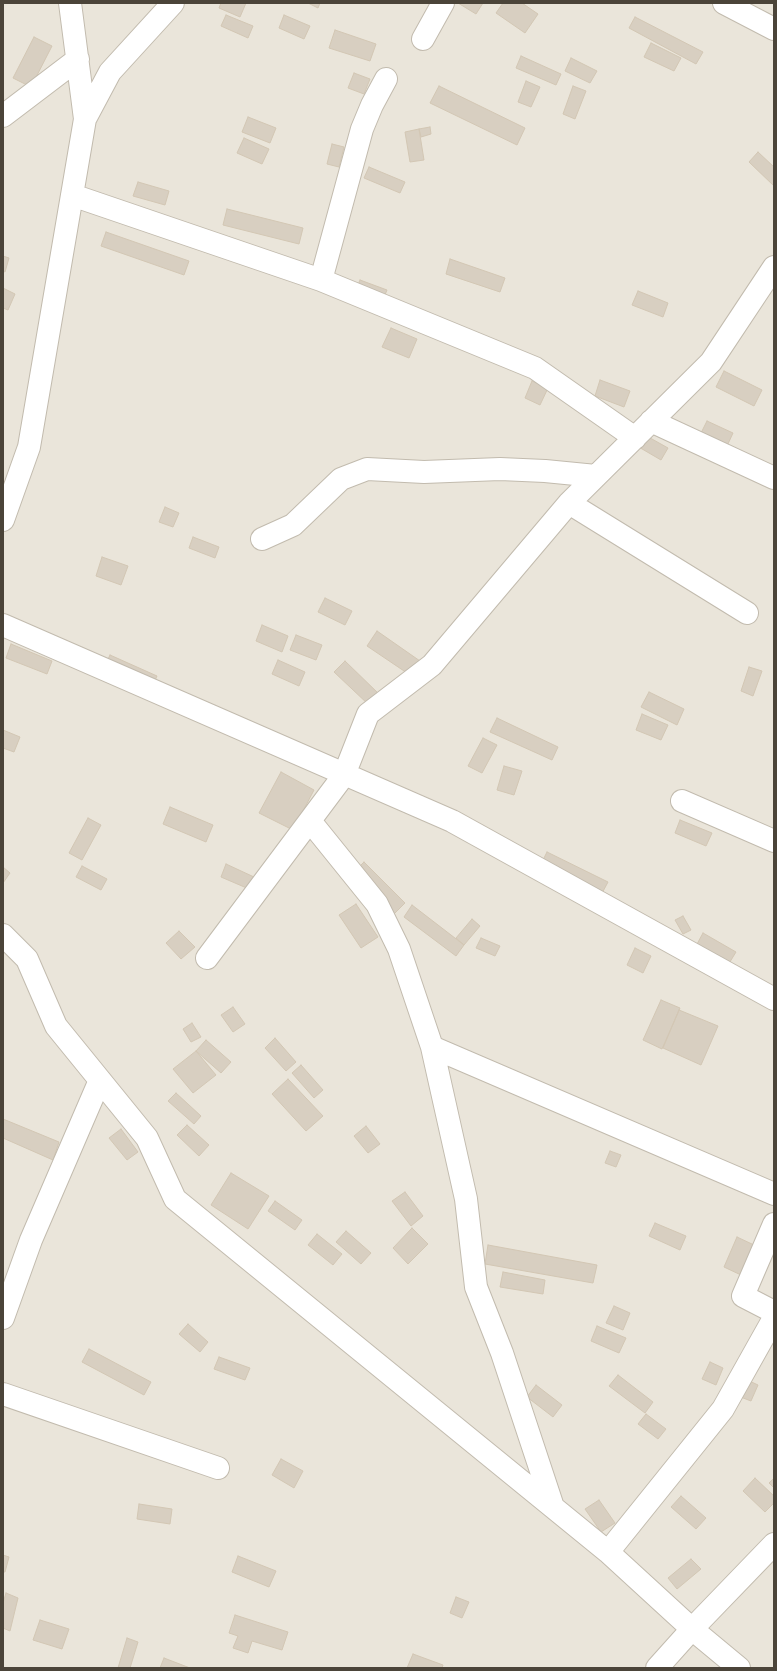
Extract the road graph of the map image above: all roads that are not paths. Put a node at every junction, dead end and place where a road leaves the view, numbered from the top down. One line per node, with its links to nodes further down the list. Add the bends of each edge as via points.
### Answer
1 (70, 3): 7 (street)
2 (173, 3): 10 (street, via 110,72)
3 (444, 3): 6 (street)
4 (724, 3): 5 (street)
5 (774, 30)
6 (423, 39)
7 (78, 59): 9 (street); 10 (street)
8 (386, 79): 13 (street, via 362,129)
9 (3, 116)
10 (85, 119): 11 (street)
11 (72, 195): 13 (street); 19 (street, via 29,447)
12 (774, 267): 14 (street, via 711,362)
13 (321, 280): 15 (street, via 534,368)
14 (651, 421): 15 (street); 17 (street)
15 (635, 438): 16 (street)
16 (596, 476): 18 (street); 20 (street, via 545,471 424,472 367,469 342,479 293,525)
17 (774, 478)
18 (569, 503): 21 (street); 23 (street, via 432,665 368,714)
19 (3, 520)
20 (262, 539)
21 (747, 614)
22 (3, 626): 23 (street)
23 (344, 775): 25 (street); 29 (street, via 452,821)
24 (682, 801): 26 (street)
25 (310, 821): 28 (street); 30 (street, via 377,904 400,949)
26 (774, 841)
27 (3, 935): 31 (street, via 27,959 56,1026)
28 (207, 958)
29 (774, 999)
30 (432, 1047): 32 (street); 39 (street, via 466,1199 476,1287 502,1353)
31 (100, 1080): 35 (street, via 31,1240); 39 (street, via 147,1138 176,1199)
32 (774, 1194)
33 (774, 1224): 34 (street, via 743,1296)
34 (774, 1312)
35 (3, 1318)
36 (774, 1318): 41 (street, via 723,1409)
37 (3, 1394): 38 (street)
38 (218, 1468)
39 (553, 1506): 41 (street)
40 (774, 1544): 42 (street)
41 (608, 1552): 42 (street)
42 (692, 1629): 43 (street); 44 (street)
43 (657, 1668)
44 (739, 1668)

